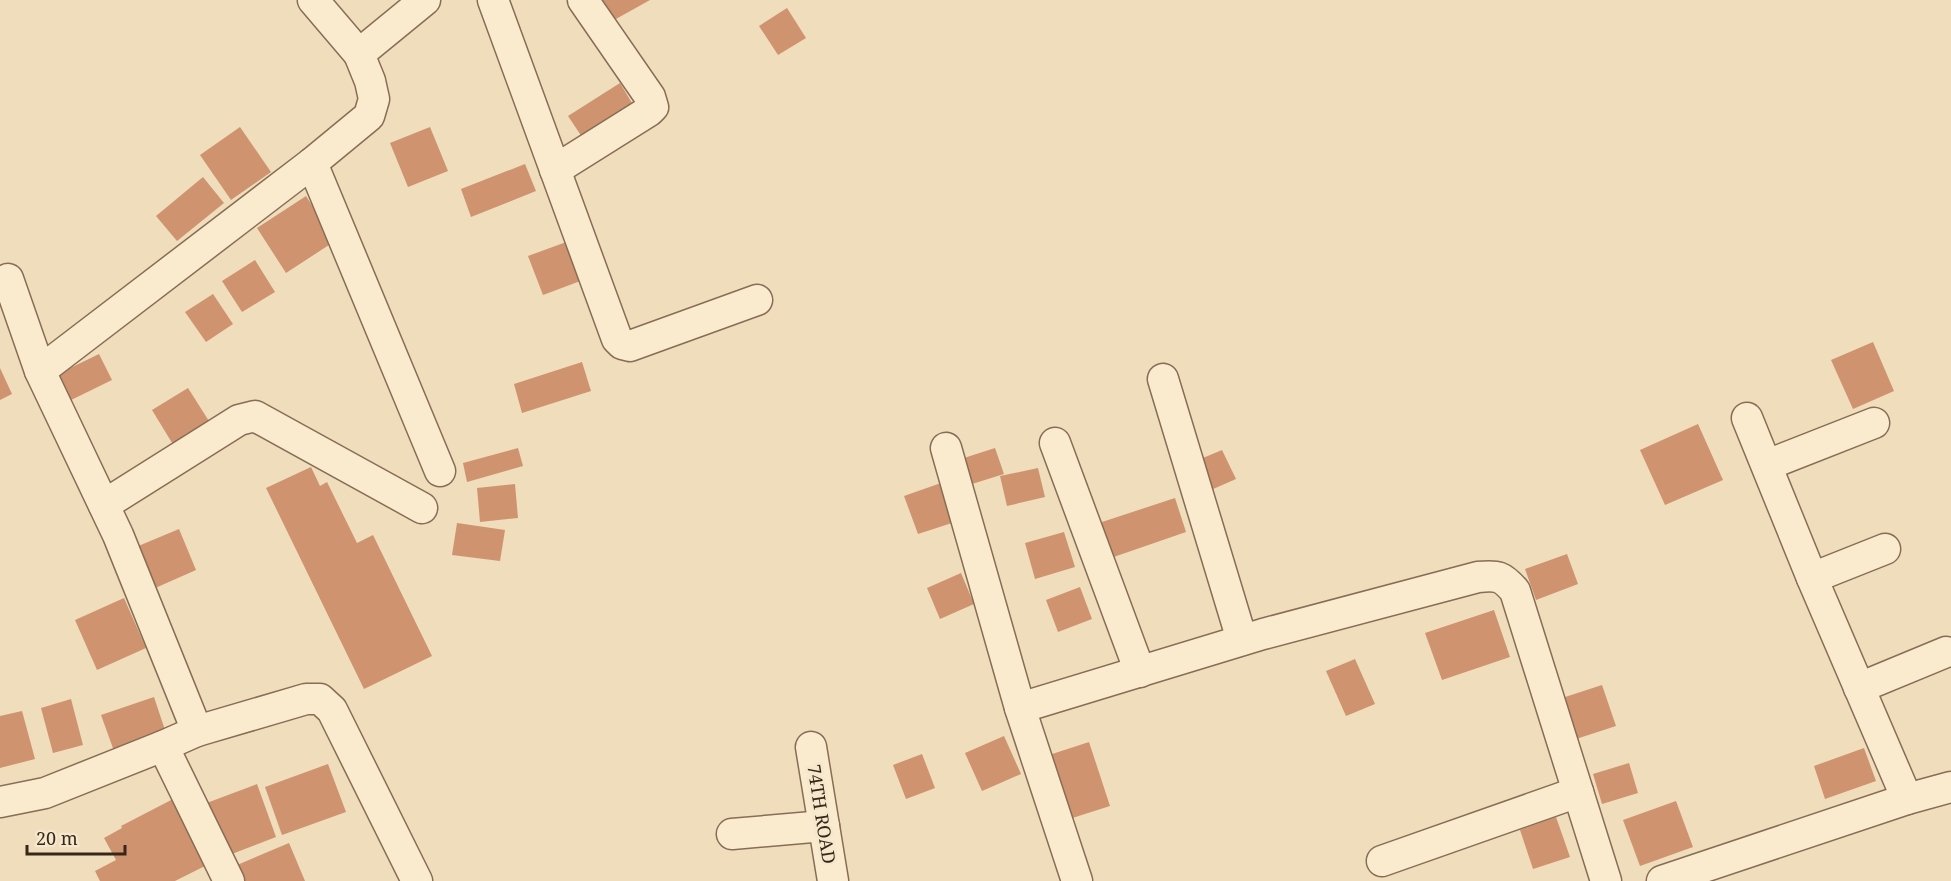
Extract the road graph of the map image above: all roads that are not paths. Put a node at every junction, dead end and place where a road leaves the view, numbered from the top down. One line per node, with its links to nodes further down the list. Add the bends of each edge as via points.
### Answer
1 (313, 0): 5 (street)
2 (425, 0): 5 (street)
3 (493, 0): 7 (street)
4 (583, 0): 7 (street, via 653,107)
5 (359, 54): 6 (street, via 374,99 369,116)
6 (312, 163): 10 (street); 17 (street)
7 (555, 170): 9 (street, via 622,344 630,345)
8 (3, 276): 10 (street)
9 (757, 300)
10 (40, 371): 18 (street)
11 (1163, 379): 22 (street)
12 (1747, 418): 16 (street)
13 (1874, 423): 16 (street)
14 (1055, 443): 24 (street)
15 (946, 448): 26 (street)
16 (1767, 465): 21 (street)
17 (440, 471)
18 (104, 505): 19 (street, via 239,420 255,416); 27 (street)
19 (422, 508)
20 (1885, 549): 21 (street)
21 (1812, 578): 25 (street)
22 (1253, 637): 24 (street); 31 (street, via 1494,575 1515,591)
23 (1946, 652): 25 (street)
24 (1140, 672): 26 (street)
25 (1859, 688): 32 (street)
26 (1020, 708): 40 (street)
27 (197, 731): 28 (street); 38 (street, via 306,699 320,699 332,710)
28 (163, 746): 33 (street, via 45,793); 37 (street)
29 (811, 747): 34 (street, 74TH ROAD)
30 (1951, 787): 32 (street)
31 (1578, 792): 36 (street); 41 (street)
32 (1907, 798): 42 (street)
33 (0, 802)
34 (824, 826): 35 (street); 39 (street, 74TH ROAD)
35 (732, 834)
36 (1382, 861)
37 (229, 881)
38 (417, 881)
39 (833, 881)
40 (1077, 881)
41 (1606, 881)
42 (1662, 881)

